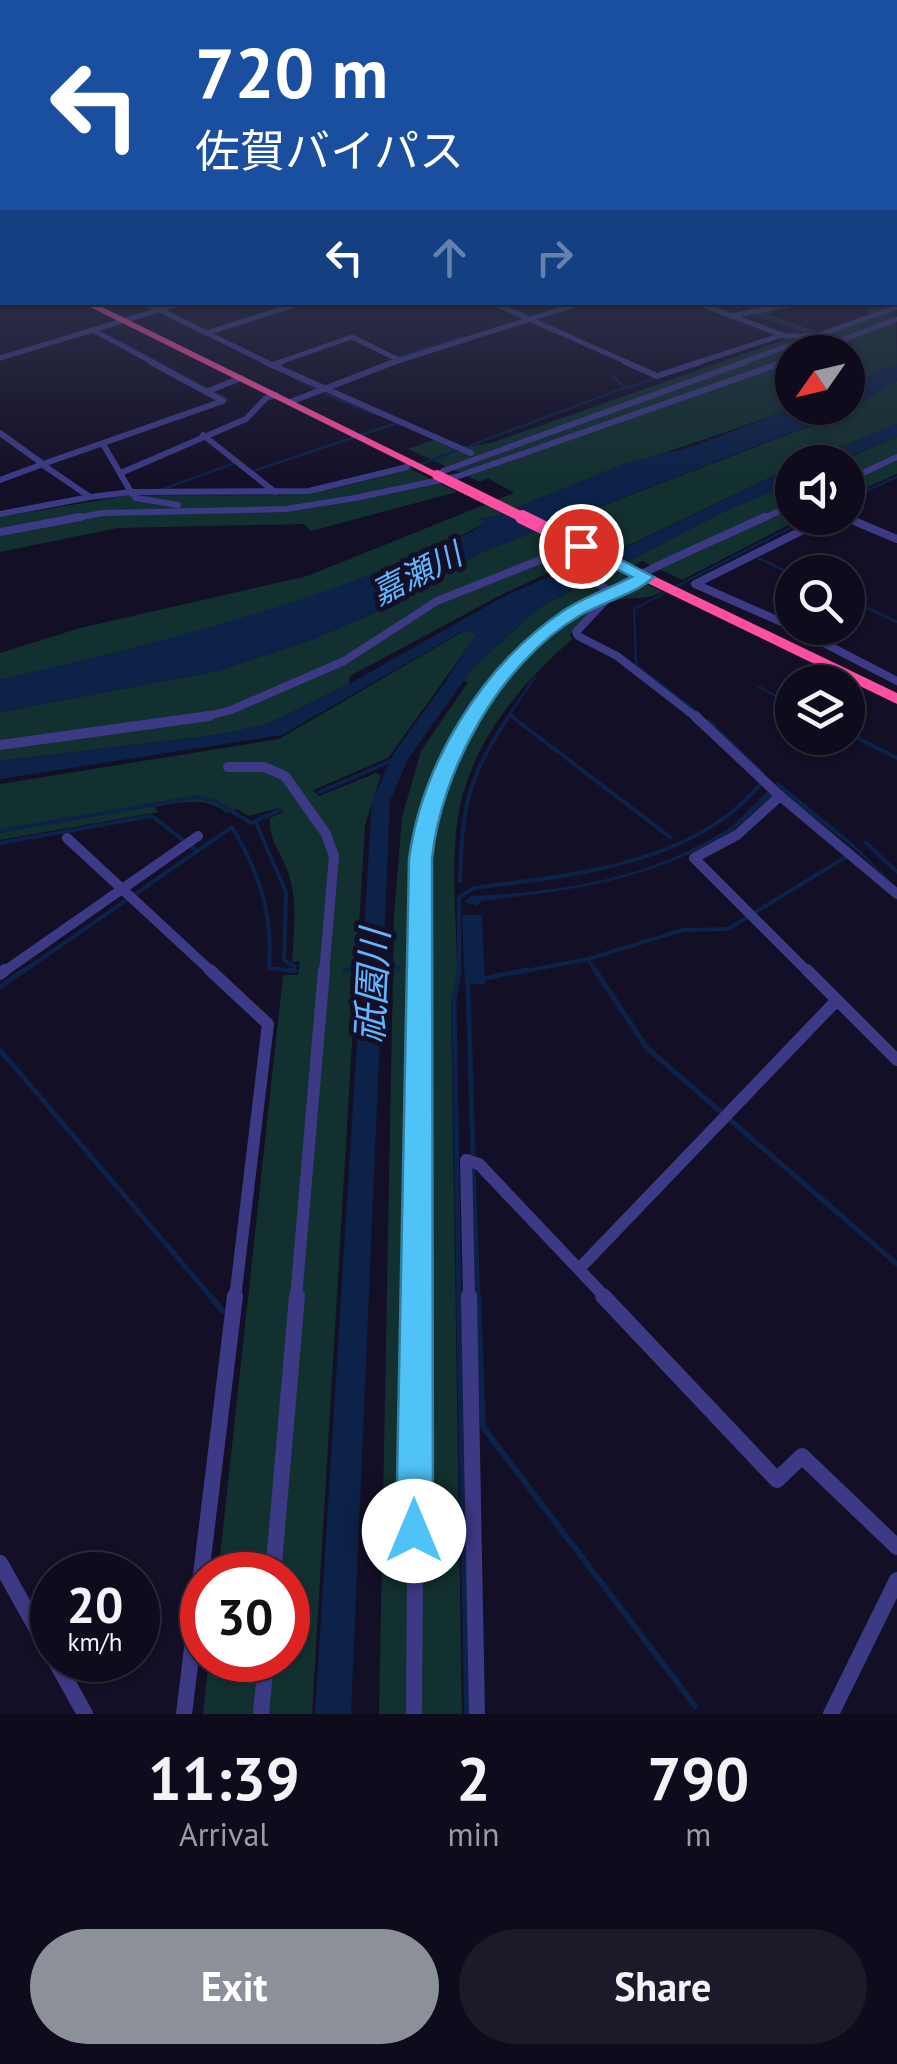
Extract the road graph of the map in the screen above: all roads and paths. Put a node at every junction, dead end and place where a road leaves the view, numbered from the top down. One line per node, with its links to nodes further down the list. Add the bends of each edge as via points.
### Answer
1 (115, 322): 16 (street)
2 (117, 322): 14 (street)
3 (130, 322): 25 (highway)
4 (130, 322): 29 (highway)
5 (178, 322): 15 (street)
6 (242, 322): 15 (street)
7 (521, 322): 22 (street)
8 (537, 322): 20 (street, via 658,376)
9 (746, 322): 18 (street)
10 (858, 322): 13 (street)
11 (861, 322): 13 (street)
12 (877, 322): 19 (street)
13 (853, 324): 17 (street)
14 (95, 331): 16 (street); 26 (street)
15 (206, 333): 24 (street)
16 (78, 334): 21 (street)
17 (827, 334): 18 (street); 39 (street)
18 (782, 335)
19 (848, 335)
20 (775, 337)
21 (0, 358)
22 (400, 360): 24 (street, via 348,339); 27 (street)
23 (775, 365): 39 (street, via 573,442)
24 (274, 366): 27 (street)
25 (241, 378): 26 (street); 28 (highway)
26 (210, 390): 32 (street, via 223,400)
27 (322, 390): 29 (street); 33 (street)
28 (276, 395): 29 (highway); 31 (street, via 246,418)
29 (294, 401): 39 (highway)
30 (0, 433): 35 (street)
31 (203, 435): 37 (street); 41 (street)
32 (104, 445): 35 (street); 37 (street)
33 (466, 449)
34 (897, 457): 38 (street)
35 (42, 464): 40 (street); 43 (street)
36 (407, 468): 41 (street, via 352,484)
37 (123, 472): 42 (street)
38 (865, 472)
39 (441, 473): 44 (street); 44 (street); 52 (highway, bridge)
40 (0, 480)
41 (276, 492): 42 (street)
42 (132, 494): 43 (street); 45 (street)
43 (90, 497): 47 (street)
44 (355, 498): 45 (street, via 286,510)
45 (208, 510): 49 (street, via 102,513)
46 (775, 513): 54 (street)
47 (0, 514)
48 (865, 526): 51 (street)
49 (0, 532)
50 (793, 535): 57 (street, via 695,584)
51 (897, 539)
52 (583, 543): 53 (street); 54 (highway)
53 (556, 555): 55 (street); 60 (street, via 437,601 344,661 231,710)
54 (650, 575): 55 (street); 56 (highway)
55 (612, 592): 62 (street, via 578,636 685,707); 81 (street, via 570,614 501,674 444,767 425,819)
56 (807, 651): 58 (highway); 59 (highway)
57 (897, 681)
58 (897, 691)
59 (897, 699)
60 (0, 744)
61 (228, 767): 72 (street, via 256,766 287,777 324,828 334,856)
62 (780, 796): 66 (street); 68 (street, via 736,835 694,858)
63 (198, 836): 65 (street)
64 (68, 838): 65 (street)
65 (123, 889): 67 (street); 79 (street, via 268,1024)
66 (897, 894)
67 (0, 974)
68 (837, 1000): 69 (street); 70 (street)
69 (897, 1060)
70 (580, 1269): 71 (street, via 777,1480 802,1456); 82 (street, via 472,1162)
71 (897, 1547)
72 (275, 1552)
73 (0, 1563): 75 (street)
74 (897, 1580): 83 (street)
75 (30, 1616)
76 (67, 1682): 78 (street)
77 (264, 1682): 80 (street)
78 (85, 1714)
79 (184, 1714)
80 (261, 1714)
81 (414, 1714)
82 (477, 1714)
83 (831, 1714)

